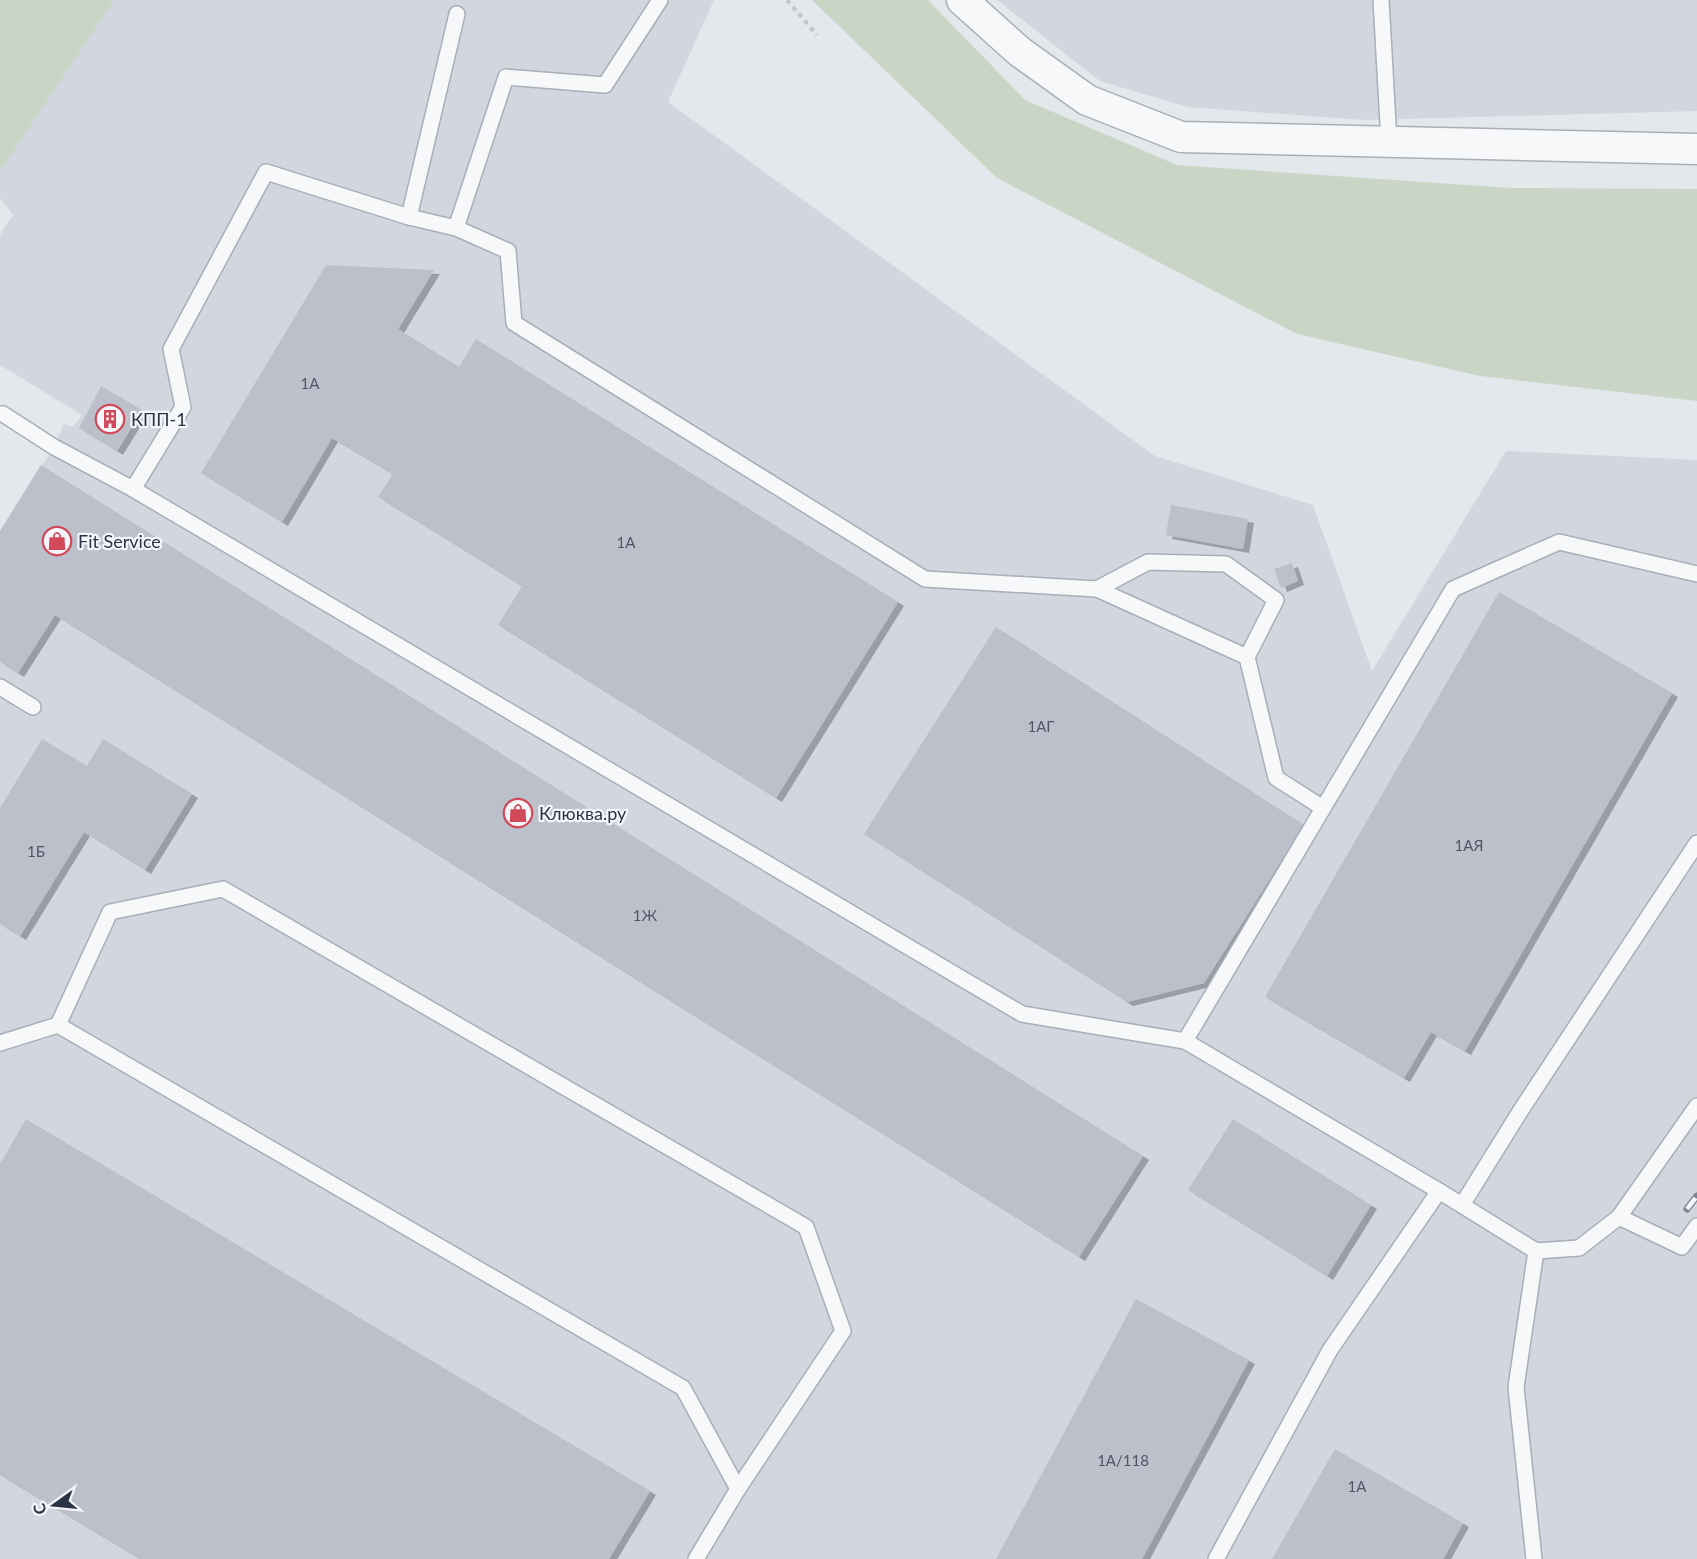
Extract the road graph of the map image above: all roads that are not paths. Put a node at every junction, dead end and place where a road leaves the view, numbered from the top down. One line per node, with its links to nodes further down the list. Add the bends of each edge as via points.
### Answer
1 (660, 0): 8 (lane, via 605,85 506,77)
2 (962, 0): 5 (street, via 1020,52 1087,100 1181,137)
3 (1381, 0): 5 (lane)
4 (457, 14): 7 (lane)
5 (1389, 142): 6 (street)
6 (1697, 149)
7 (409, 217): 8 (lane); 10 (lane, via 266,172 171,349 183,407)
8 (456, 228): 12 (lane, via 508,252 514,323 925,579)
9 (0, 414): 10 (lane)
10 (133, 489): 19 (lane, via 1022,1014)
11 (1697, 574): 16 (lane, via 1559,542 1453,589)
12 (1097, 589): 13 (lane); 13 (lane, via 1148,562 1226,564 1276,600)
13 (1247, 657): 16 (lane, via 1276,778)
14 (0, 687): 15 (lane)
15 (33, 707)
16 (1323, 808): 19 (lane)
17 (1697, 843): 23 (lane)
18 (58, 1025): 20 (lane); 27 (lane, via 683,1388); 27 (lane, via 110,912 223,889 806,1227 843,1331)
19 (1185, 1041): 22 (lane)
20 (0, 1043)
21 (1697, 1106): 24 (lane)
22 (1439, 1191): 23 (lane); 29 (lane, via 1330,1350)
23 (1462, 1205): 26 (lane)
24 (1619, 1217): 25 (lane, via 1682,1247); 26 (lane, via 1580,1248)
25 (1697, 1226)
26 (1536, 1251): 30 (lane, via 1516,1387)
27 (738, 1489): 28 (lane)
28 (696, 1559)
29 (1216, 1559)
30 (1534, 1559)

